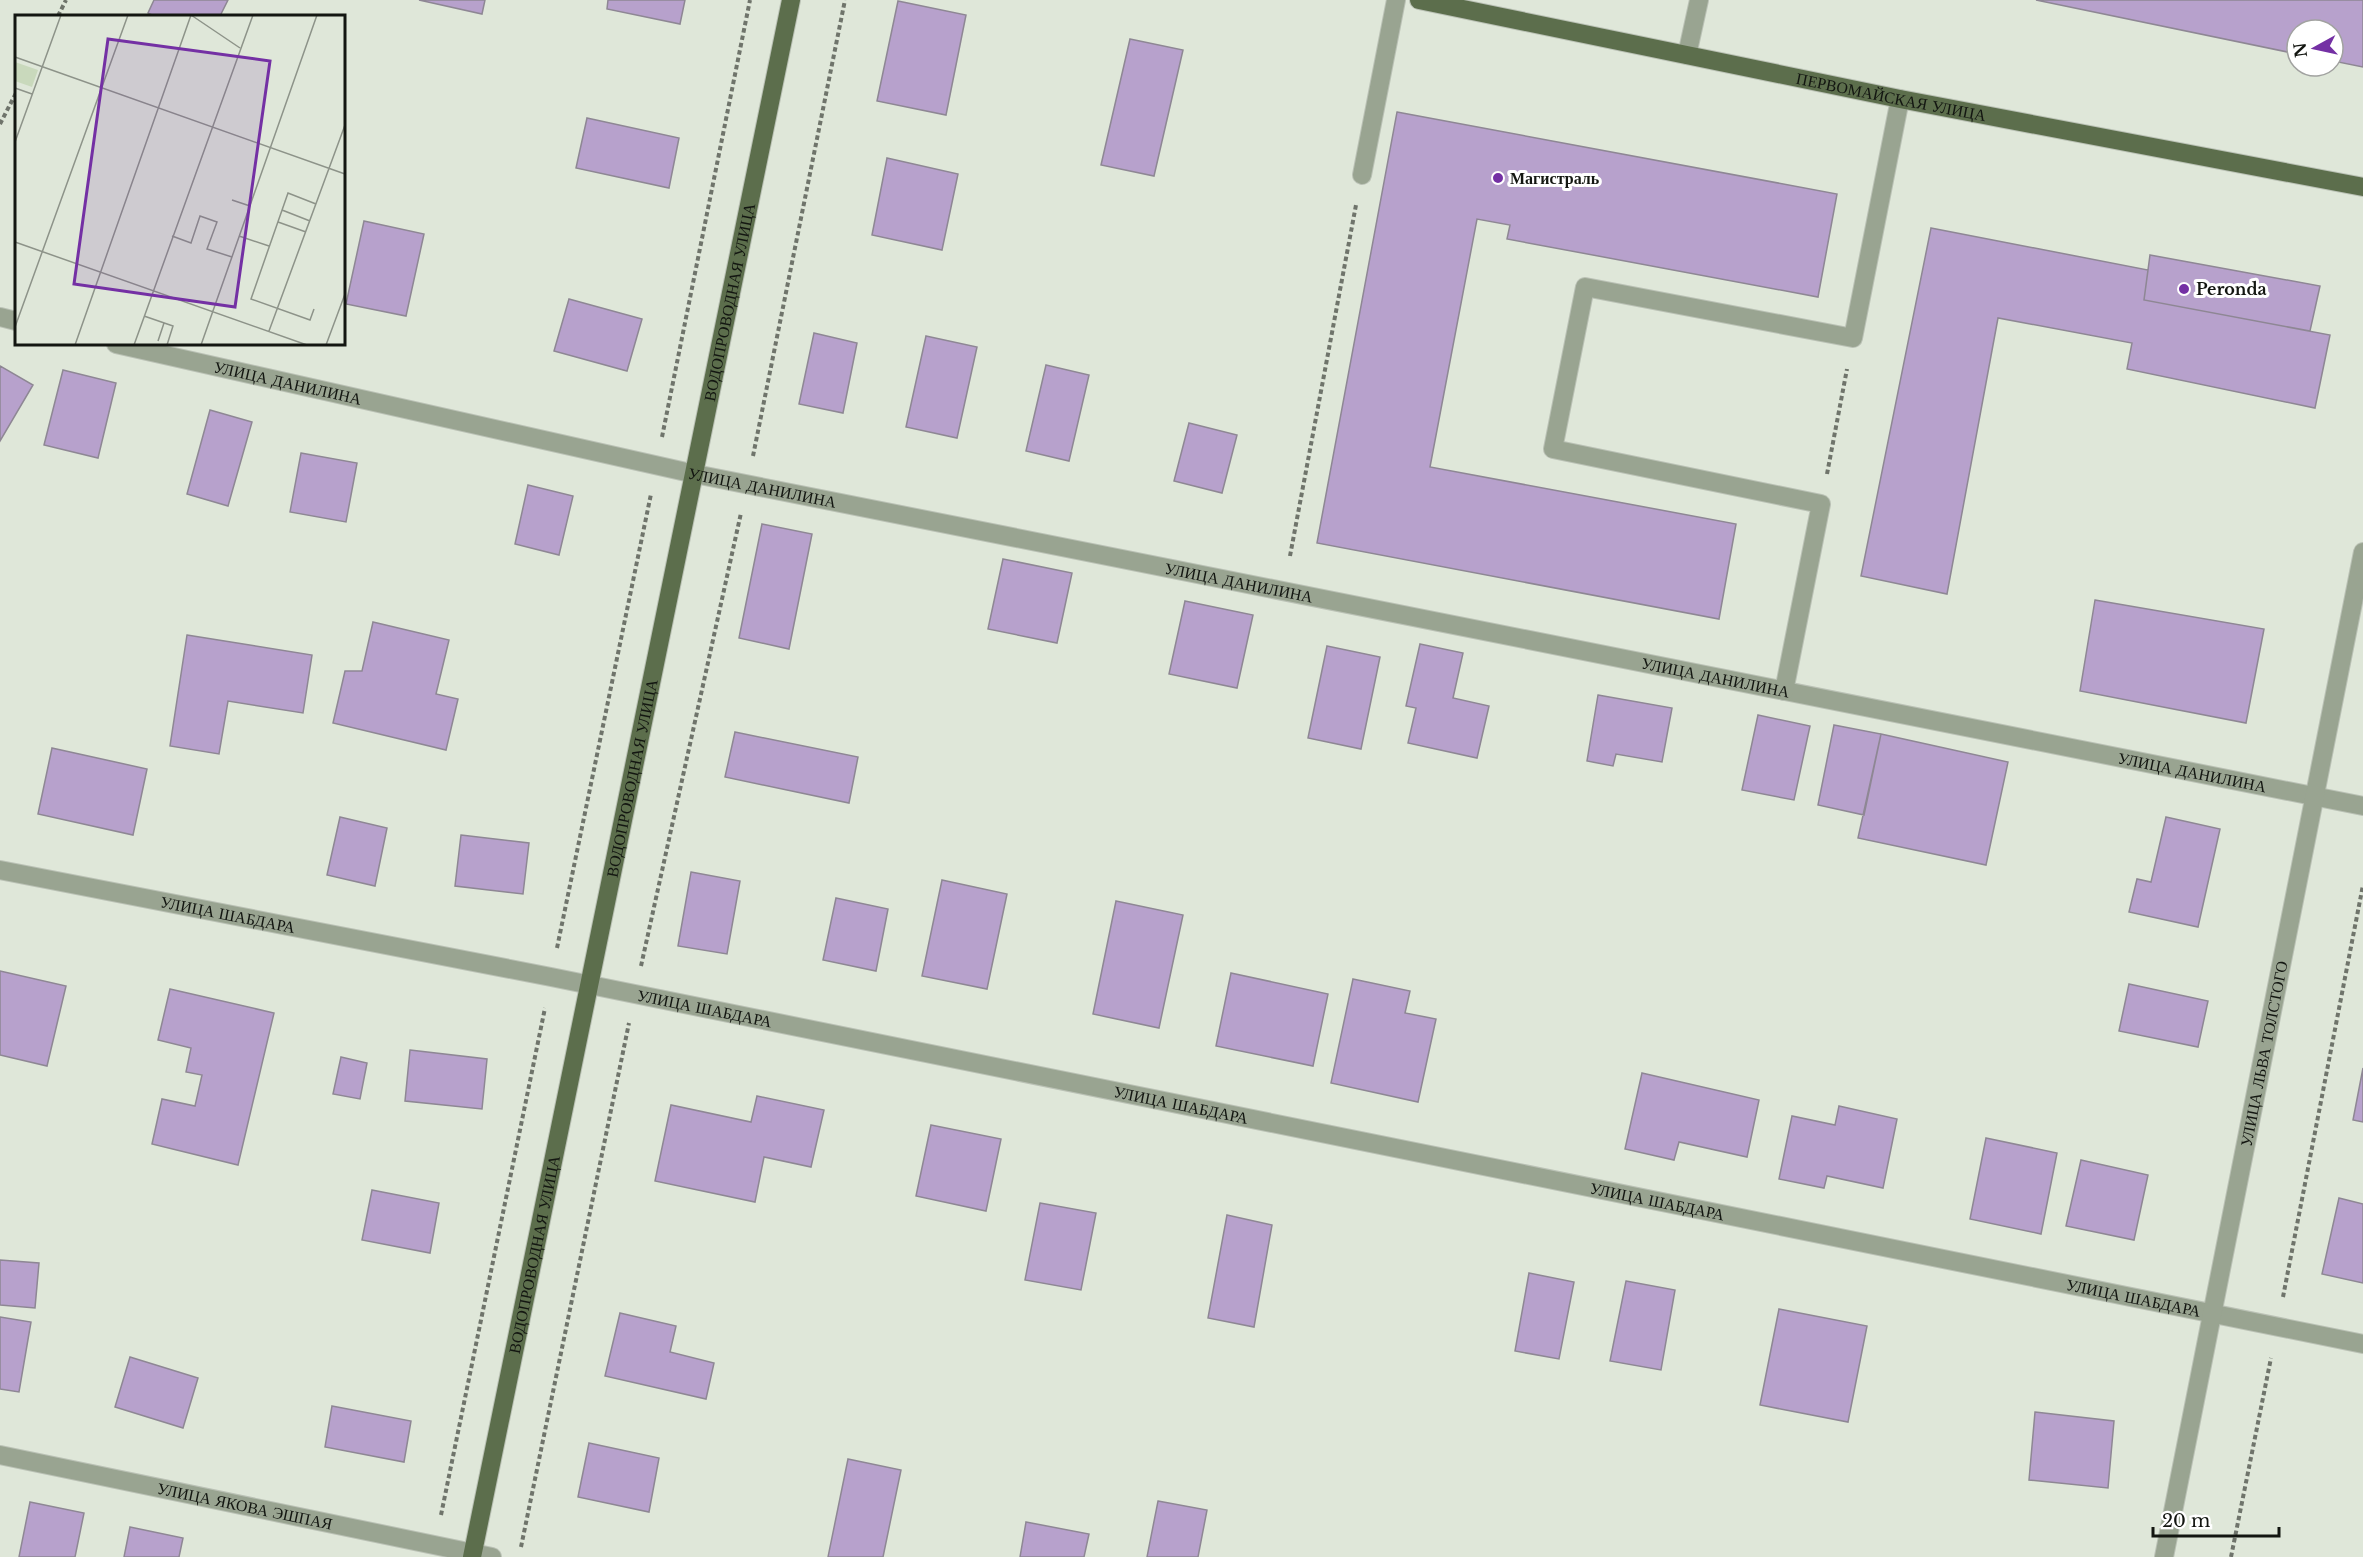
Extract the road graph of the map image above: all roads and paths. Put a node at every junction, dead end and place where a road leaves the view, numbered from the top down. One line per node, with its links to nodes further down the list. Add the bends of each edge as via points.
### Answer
1 (66, 0): 7 (path)
2 (750, 0): 18 (path)
3 (791, 0): 19 (main road, ВОДОПРОВОДНАЯ УЛИЦА)
4 (1396, 0): 12 (street)
5 (1419, 0): 8 (main road, ПЕРВОМАЙСКАЯ УЛИЦА)
6 (1699, 0): 8 (street)
7 (58, 15)
8 (1687, 55): 10 (main road, ПЕРВОМАЙСКАЯ УЛИЦА)
9 (15, 95): 11 (path)
10 (1900, 99): 13 (main road, ПЕРВОМАЙСКАЯ УЛИЦА); 16 (street)
11 (0, 124)
12 (1362, 175): 22 (path)
13 (2363, 187)
14 (0, 317): 15 (street)
15 (15, 321)
16 (1853, 338): 20 (path); 20 (street, via 1585,287 1555,437 1553,448)
17 (120, 345): 18 (street, УЛИЦА ДАНИЛИНА)
18 (657, 465): 19 (street, УЛИЦА ДАНИЛИНА); 28 (path)
19 (695, 474): 23 (street, УЛИЦА ДАНИЛИНА); 29 (main road, ВОДОПРОВОДНАЯ УЛИЦА)
20 (1821, 504): 23 (street)
21 (2363, 552): 24 (street, УЛИЦА ЛЬВА ТОЛСТОГО)
22 (1290, 556)
23 (1784, 691): 24 (street, УЛИЦА ДАНИЛИНА)
24 (2315, 796): 25 (street, УЛИЦА ДАНИЛИНА); 31 (street, УЛИЦА ЛЬВА ТОЛСТОГО)
25 (2363, 806)
26 (0, 870): 28 (street, УЛИЦА ШАБДАРА)
27 (2363, 885): 32 (path)
28 (551, 977): 29 (street, УЛИЦА ШАБДАРА); 35 (path)
29 (590, 985): 30 (street, УЛИЦА ШАБДАРА); 36 (main road, ВОДОПРОВОДНАЯ УЛИЦА)
30 (635, 994): 31 (street, УЛИЦА ШАБДАРА); 38 (path)
31 (2212, 1314): 32 (street, УЛИЦА ШАБДАРА); 39 (street, УЛИЦА ЛЬВА ТОЛСТОГО)
32 (2278, 1327): 33 (street, УЛИЦА ШАБДАРА); 40 (path)
33 (2363, 1344)
34 (0, 1455): 35 (street, УЛИЦА ЯКОВА ЭШПАЯ)
35 (435, 1545): 36 (street, УЛИЦА ЯКОВА ЭШПАЯ)
36 (473, 1555): 37 (street, УЛИЦА ЯКОВА ЭШПАЯ)
37 (492, 1557)
38 (519, 1557)
39 (2164, 1557)
40 (2231, 1557)

